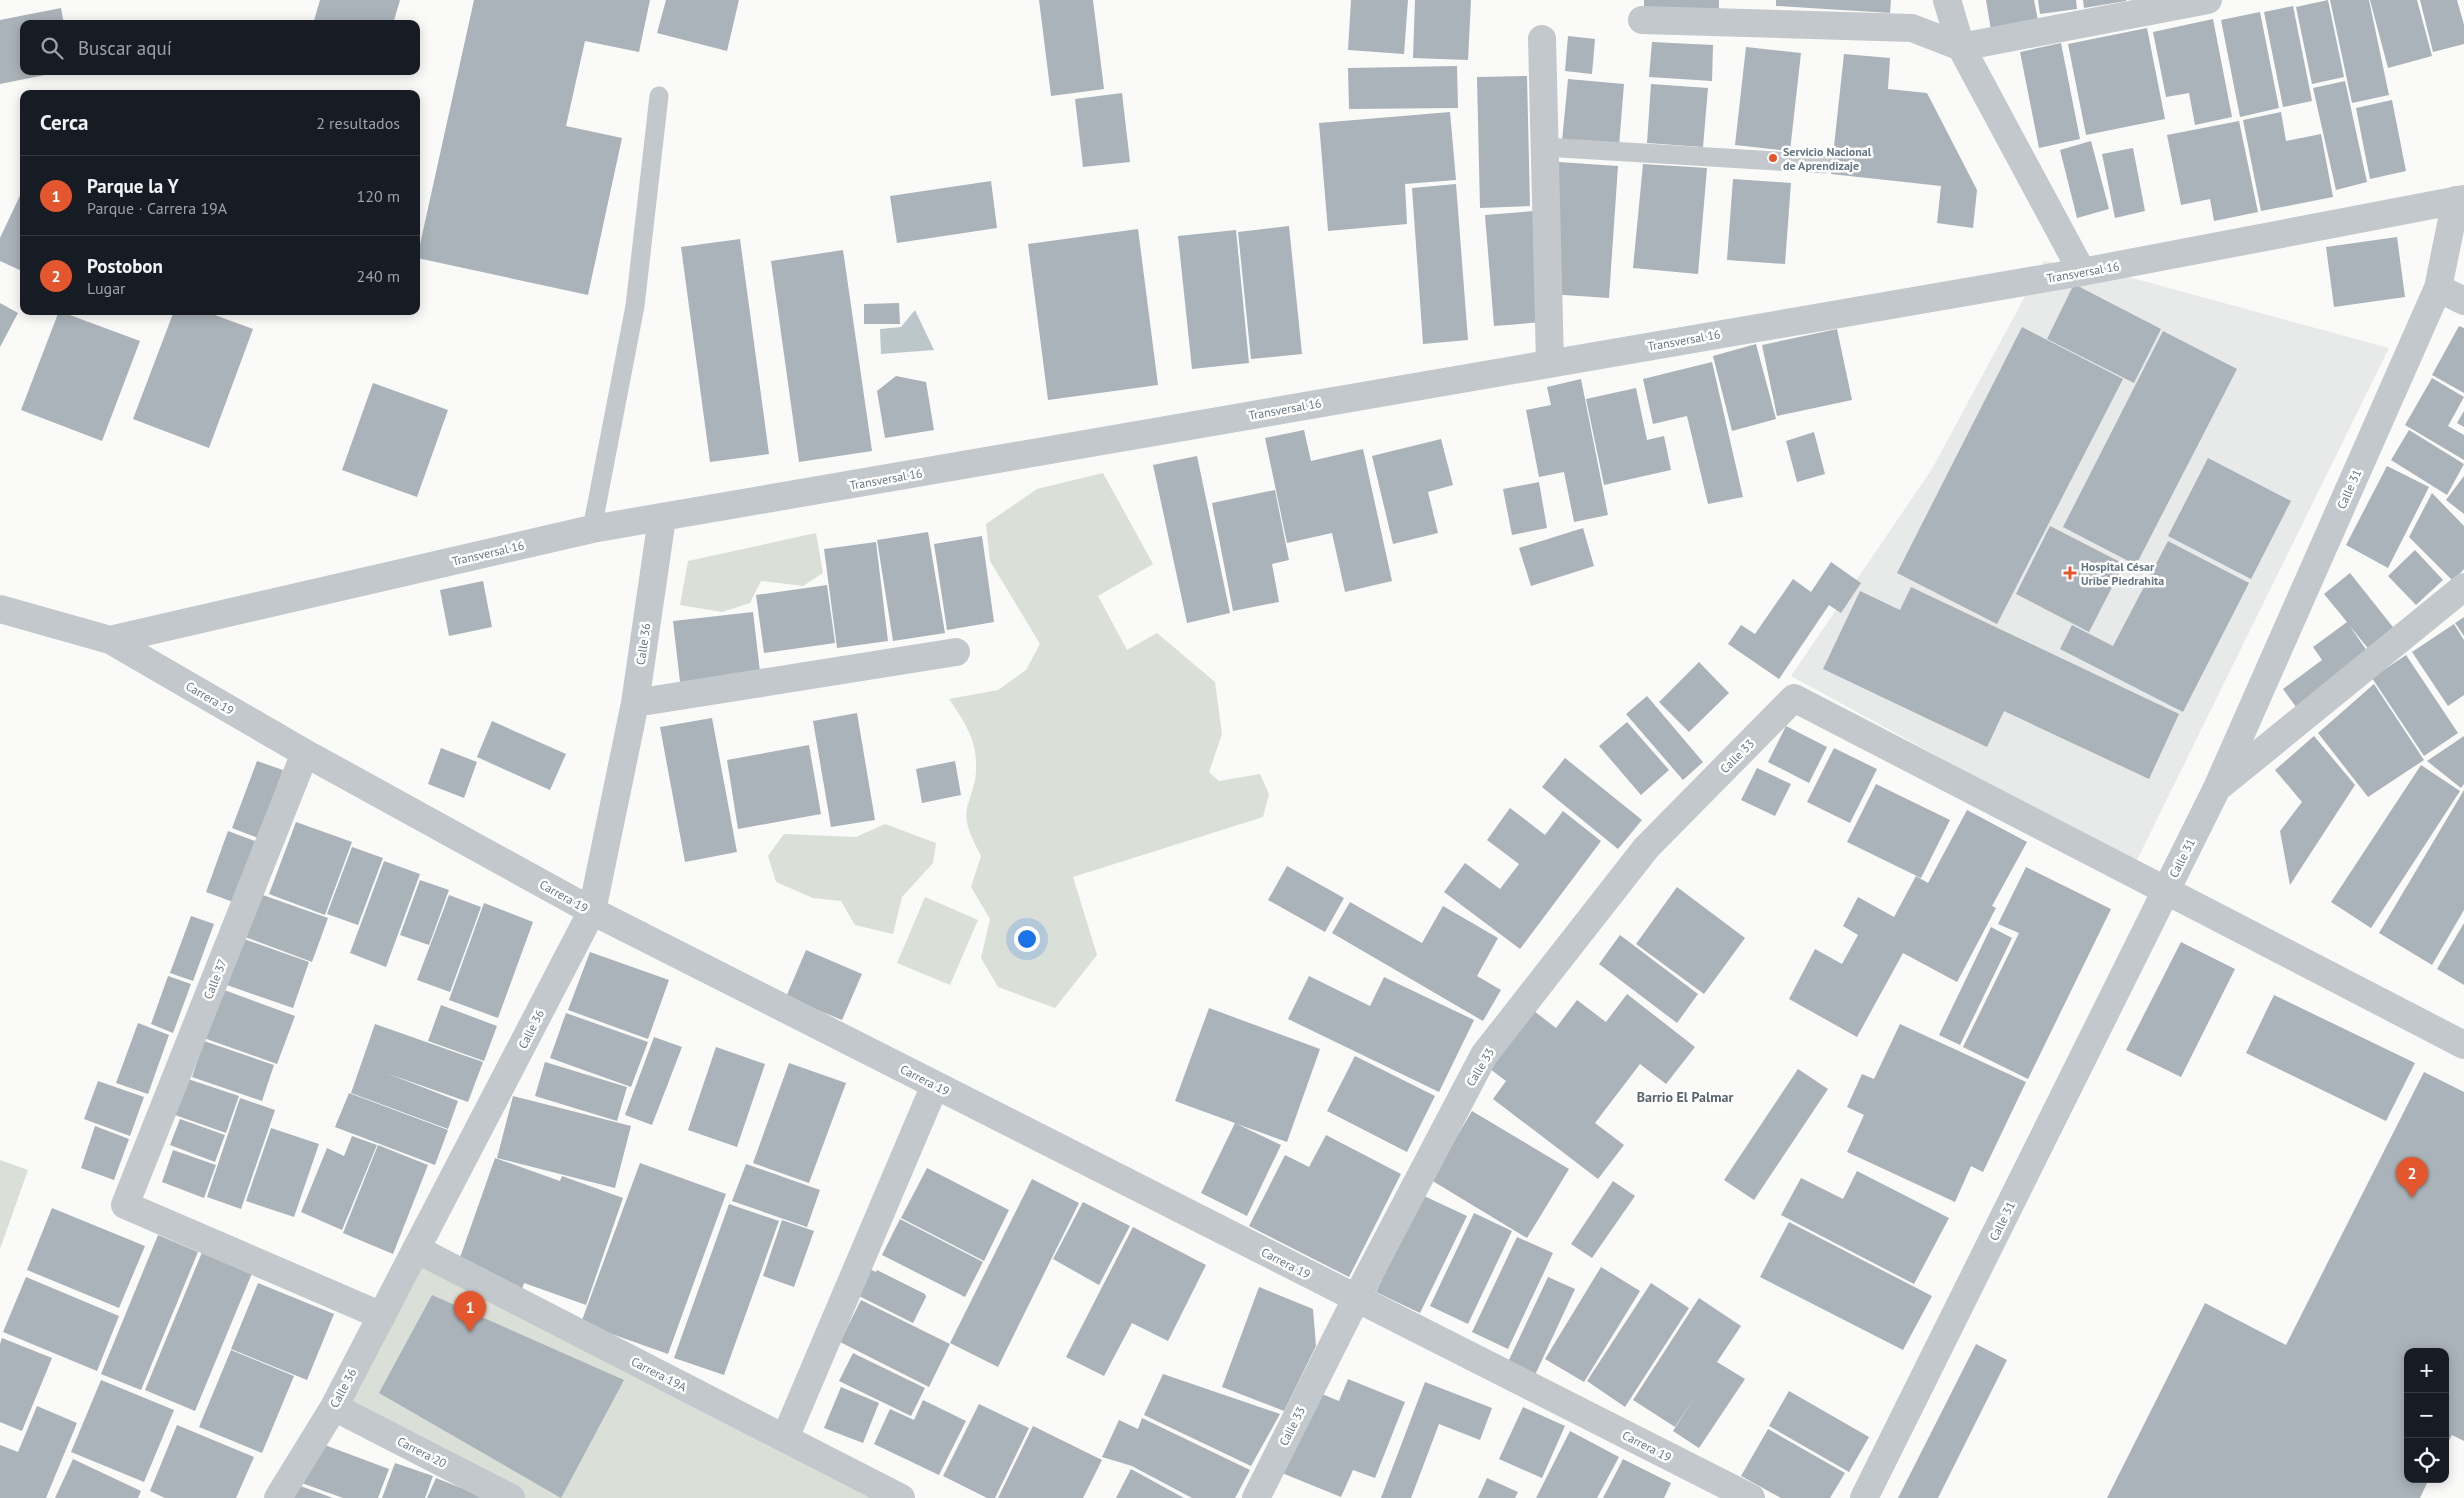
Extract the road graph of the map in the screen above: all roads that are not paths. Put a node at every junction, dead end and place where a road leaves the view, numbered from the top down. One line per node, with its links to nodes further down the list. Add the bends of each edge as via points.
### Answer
1 (1947, 0): 5 (street)
2 (2208, 0): 5 (street)
3 (1642, 20): 5 (street, via 1912,28)
4 (1542, 39): 7 (street)
5 (1961, 47): 10 (street)
6 (659, 96): 15 (lane, via 635,306)
7 (1544, 147): 8 (lane); 13 (street)
8 (1825, 164)
9 (2460, 200): 10 (street, Transversal 16); 11 (street, Calle 31)
10 (2082, 272): 13 (street, Transversal 16)
11 (2438, 288): 12 (street); 22 (street, Calle 31)
12 (2464, 301)
13 (1550, 363): 14 (street, Transversal 16)
14 (662, 518): 15 (street, Transversal 16); 20 (street, Calle 36)
15 (592, 529): 18 (street, Transversal 16)
16 (2464, 587): 22 (street)
17 (0, 609): 18 (street)
18 (110, 640): 21 (street, Carrera 19)
19 (956, 652): 20 (street)
20 (635, 703): 24 (street, Calle 36)
21 (305, 753): 24 (street, Carrera 19); 29 (street, Calle 37, via 125,1205)
22 (2217, 788): 23 (street, Calle 31)
23 (2166, 889): 25 (street); 28 (street, Calle 33, via 1794,698 1646,848 1484,1055); 37 (street, Calle 31)
24 (592, 911): 26 (street, Carrera 19); 27 (street, Calle 36)
25 (2464, 1046)
26 (935, 1085): 28 (street, Carrera 19); 31 (street)
27 (416, 1249): 29 (street, Calle 36); 31 (street, Carrera 19A)
28 (1356, 1299): 35 (street, Calle 33); 36 (street, Carrera 19)
29 (382, 1316): 30 (street, Calle 36)
30 (334, 1407): 32 (street, Calle 36); 33 (street, Carrera 20)
31 (785, 1438): 34 (street, Carrera 19A)
32 (278, 1498)
33 (511, 1498)
34 (901, 1498)
35 (1256, 1498)
36 (1751, 1498)
37 (1864, 1498)

